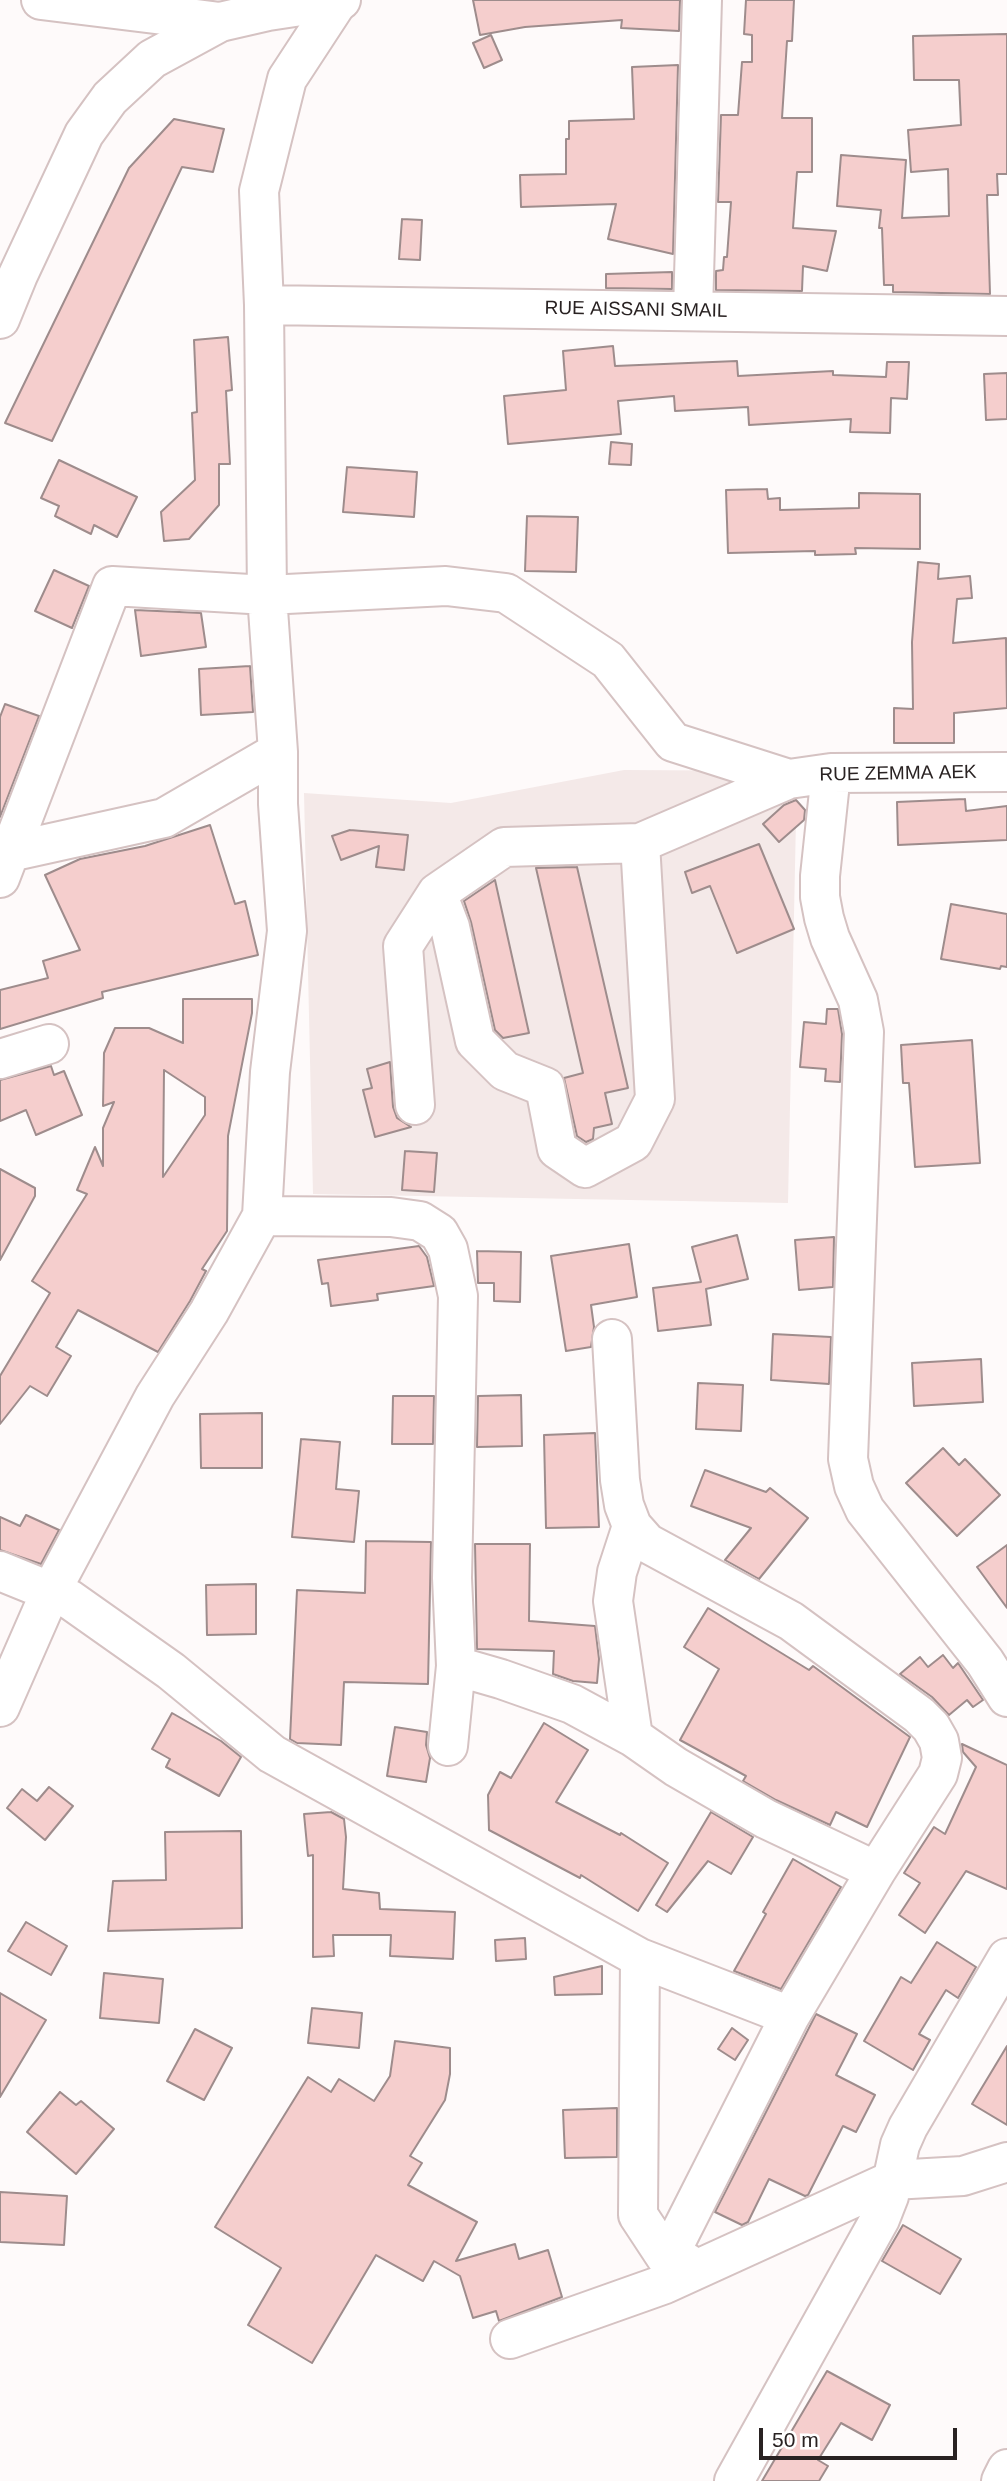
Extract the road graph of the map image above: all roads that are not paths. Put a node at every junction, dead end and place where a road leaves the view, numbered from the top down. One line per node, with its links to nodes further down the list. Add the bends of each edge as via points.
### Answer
1 (41, 0): 4 (street)
2 (339, 0): 4 (street); 5 (street, via 287,79 259,191)
3 (702, 0): 6 (street)
4 (220, 22): 8 (street, via 152,59 110,98 84,134)
5 (264, 304): 6 (street, RUE AISSANI SMAIL); 9 (street)
6 (693, 311): 7 (street, RUE AISSANI SMAIL)
7 (1007, 316)
8 (0, 319)
9 (267, 595): 10 (street); 13 (street, via 446,586 506,593 608,660 673,742); 15 (street, via 112,586)
10 (278, 752): 15 (street, via 164,818); 20 (street, via 287,931 270,1072)
11 (1007, 772): 12 (street, RUE ZEMMA AEK)
12 (831, 774): 13 (street, RUE ZEMMA AEK); 26 (street, via 820,897 830,938 858,1000 864,1032 848,1459 853,1486 865,1510 985,1662)
13 (789, 779): 14 (street)
14 (640, 843): 16 (street, via 504,847); 16 (street, via 655,1099 634,1142 585,1168 556,1149 545,1087 505,1071 475,1041 450,927)
15 (5, 865)
16 (437, 893): 19 (street, via 403,946)
17 (49, 1044): 18 (street)
18 (0, 1059)
19 (415, 1105)
20 (262, 1216): 24 (street, via 155,1396); 25 (street, via 420,1221 439,1233 448,1249 457,1296 452,1578)
21 (612, 1339): 22 (street, via 620,1480)
22 (632, 1526): 28 (street, via 613,1601); 30 (street, via 647,1543 791,1621 931,1727 942,1758 938,1774)
23 (0, 1571): 24 (street)
24 (50, 1593): 27 (street); 31 (street, via 69,1599 171,1671 272,1754)
25 (456, 1666): 28 (street, via 572,1704); 29 (street)
26 (1007, 1697)
27 (0, 1707)
28 (633, 1737): 30 (street, via 766,1819)
29 (448, 1746)
30 (876, 1871): 33 (street)
31 (640, 1958): 33 (street); 36 (street, via 638,2215)
32 (1007, 1958): 35 (street, via 908,2127)
33 (790, 2016): 36 (street)
34 (1007, 2162): 35 (street, via 962,2176)
35 (893, 2180): 36 (street); 39 (street, via 880,2219)
36 (684, 2263): 37 (street, via 664,2284)
37 (510, 2339)
38 (1007, 2469): 40 (street)
39 (734, 2481)
40 (1000, 2481)

